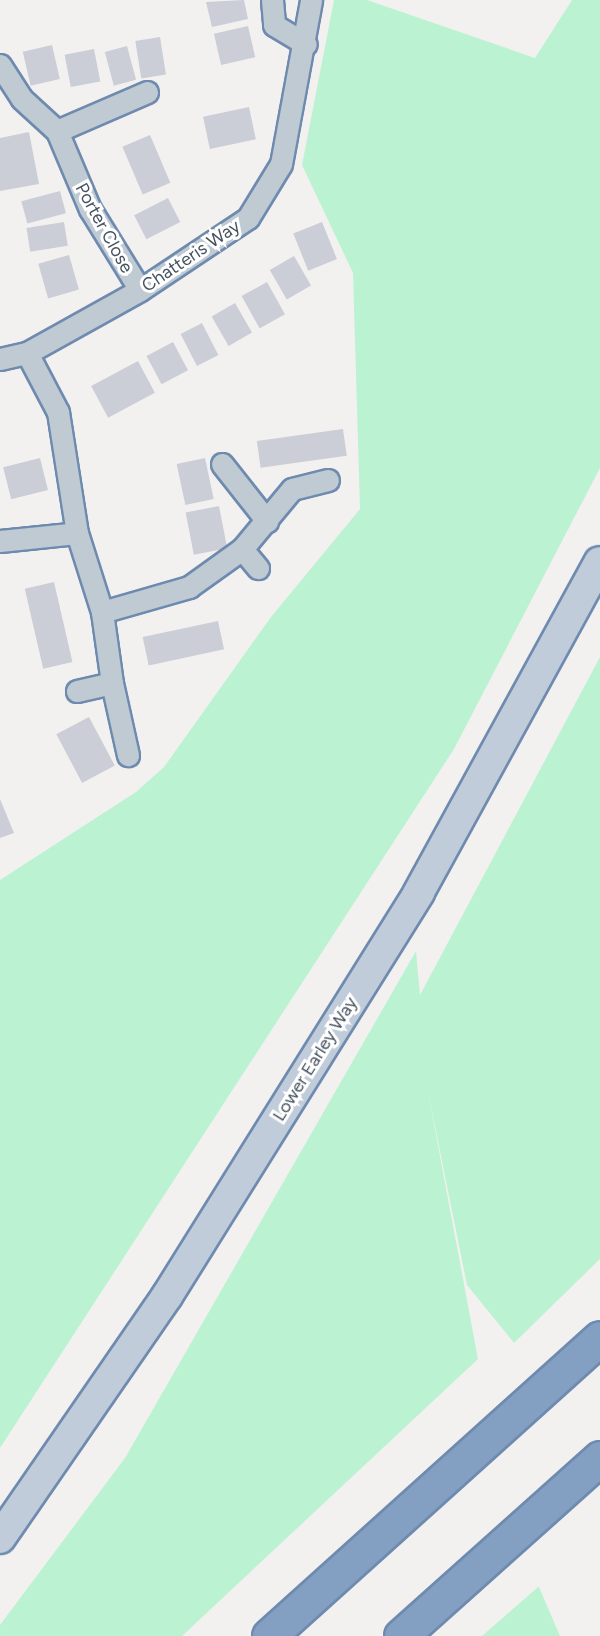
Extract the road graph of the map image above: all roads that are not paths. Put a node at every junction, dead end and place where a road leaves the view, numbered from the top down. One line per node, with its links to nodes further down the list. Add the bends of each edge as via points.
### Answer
1 (272, 0): 3 (street, via 274,25)
2 (311, 0): 3 (street, Chatteris Way)
3 (306, 44): 7 (street, Chatteris Way, via 281,164 248,218)
4 (0, 65): 6 (street, Porter Close, via 22,99)
5 (147, 92): 6 (street)
6 (57, 131): 7 (street, Porter Close, via 90,209)
7 (140, 291): 8 (street, Chatteris Way)
8 (27, 353): 9 (street, Chatteris Way); 13 (street, via 58,412)
9 (0, 359)
10 (222, 464): 12 (street)
11 (328, 480): 12 (street, via 292,489)
12 (267, 521): 15 (street)
13 (77, 533): 14 (street); 18 (street)
14 (0, 542)
15 (242, 549): 17 (street); 18 (street, via 189,587)
16 (600, 562): 24 (main road, Lower Earley Way, via 419,892 167,1296)
17 (258, 568)
18 (102, 612): 19 (street)
19 (112, 683): 20 (street); 21 (street)
20 (77, 692)
21 (128, 755)
22 (600, 1338): 25 (highway)
23 (600, 1458): 26 (highway)
24 (0, 1538)
25 (269, 1636)
26 (401, 1636)

